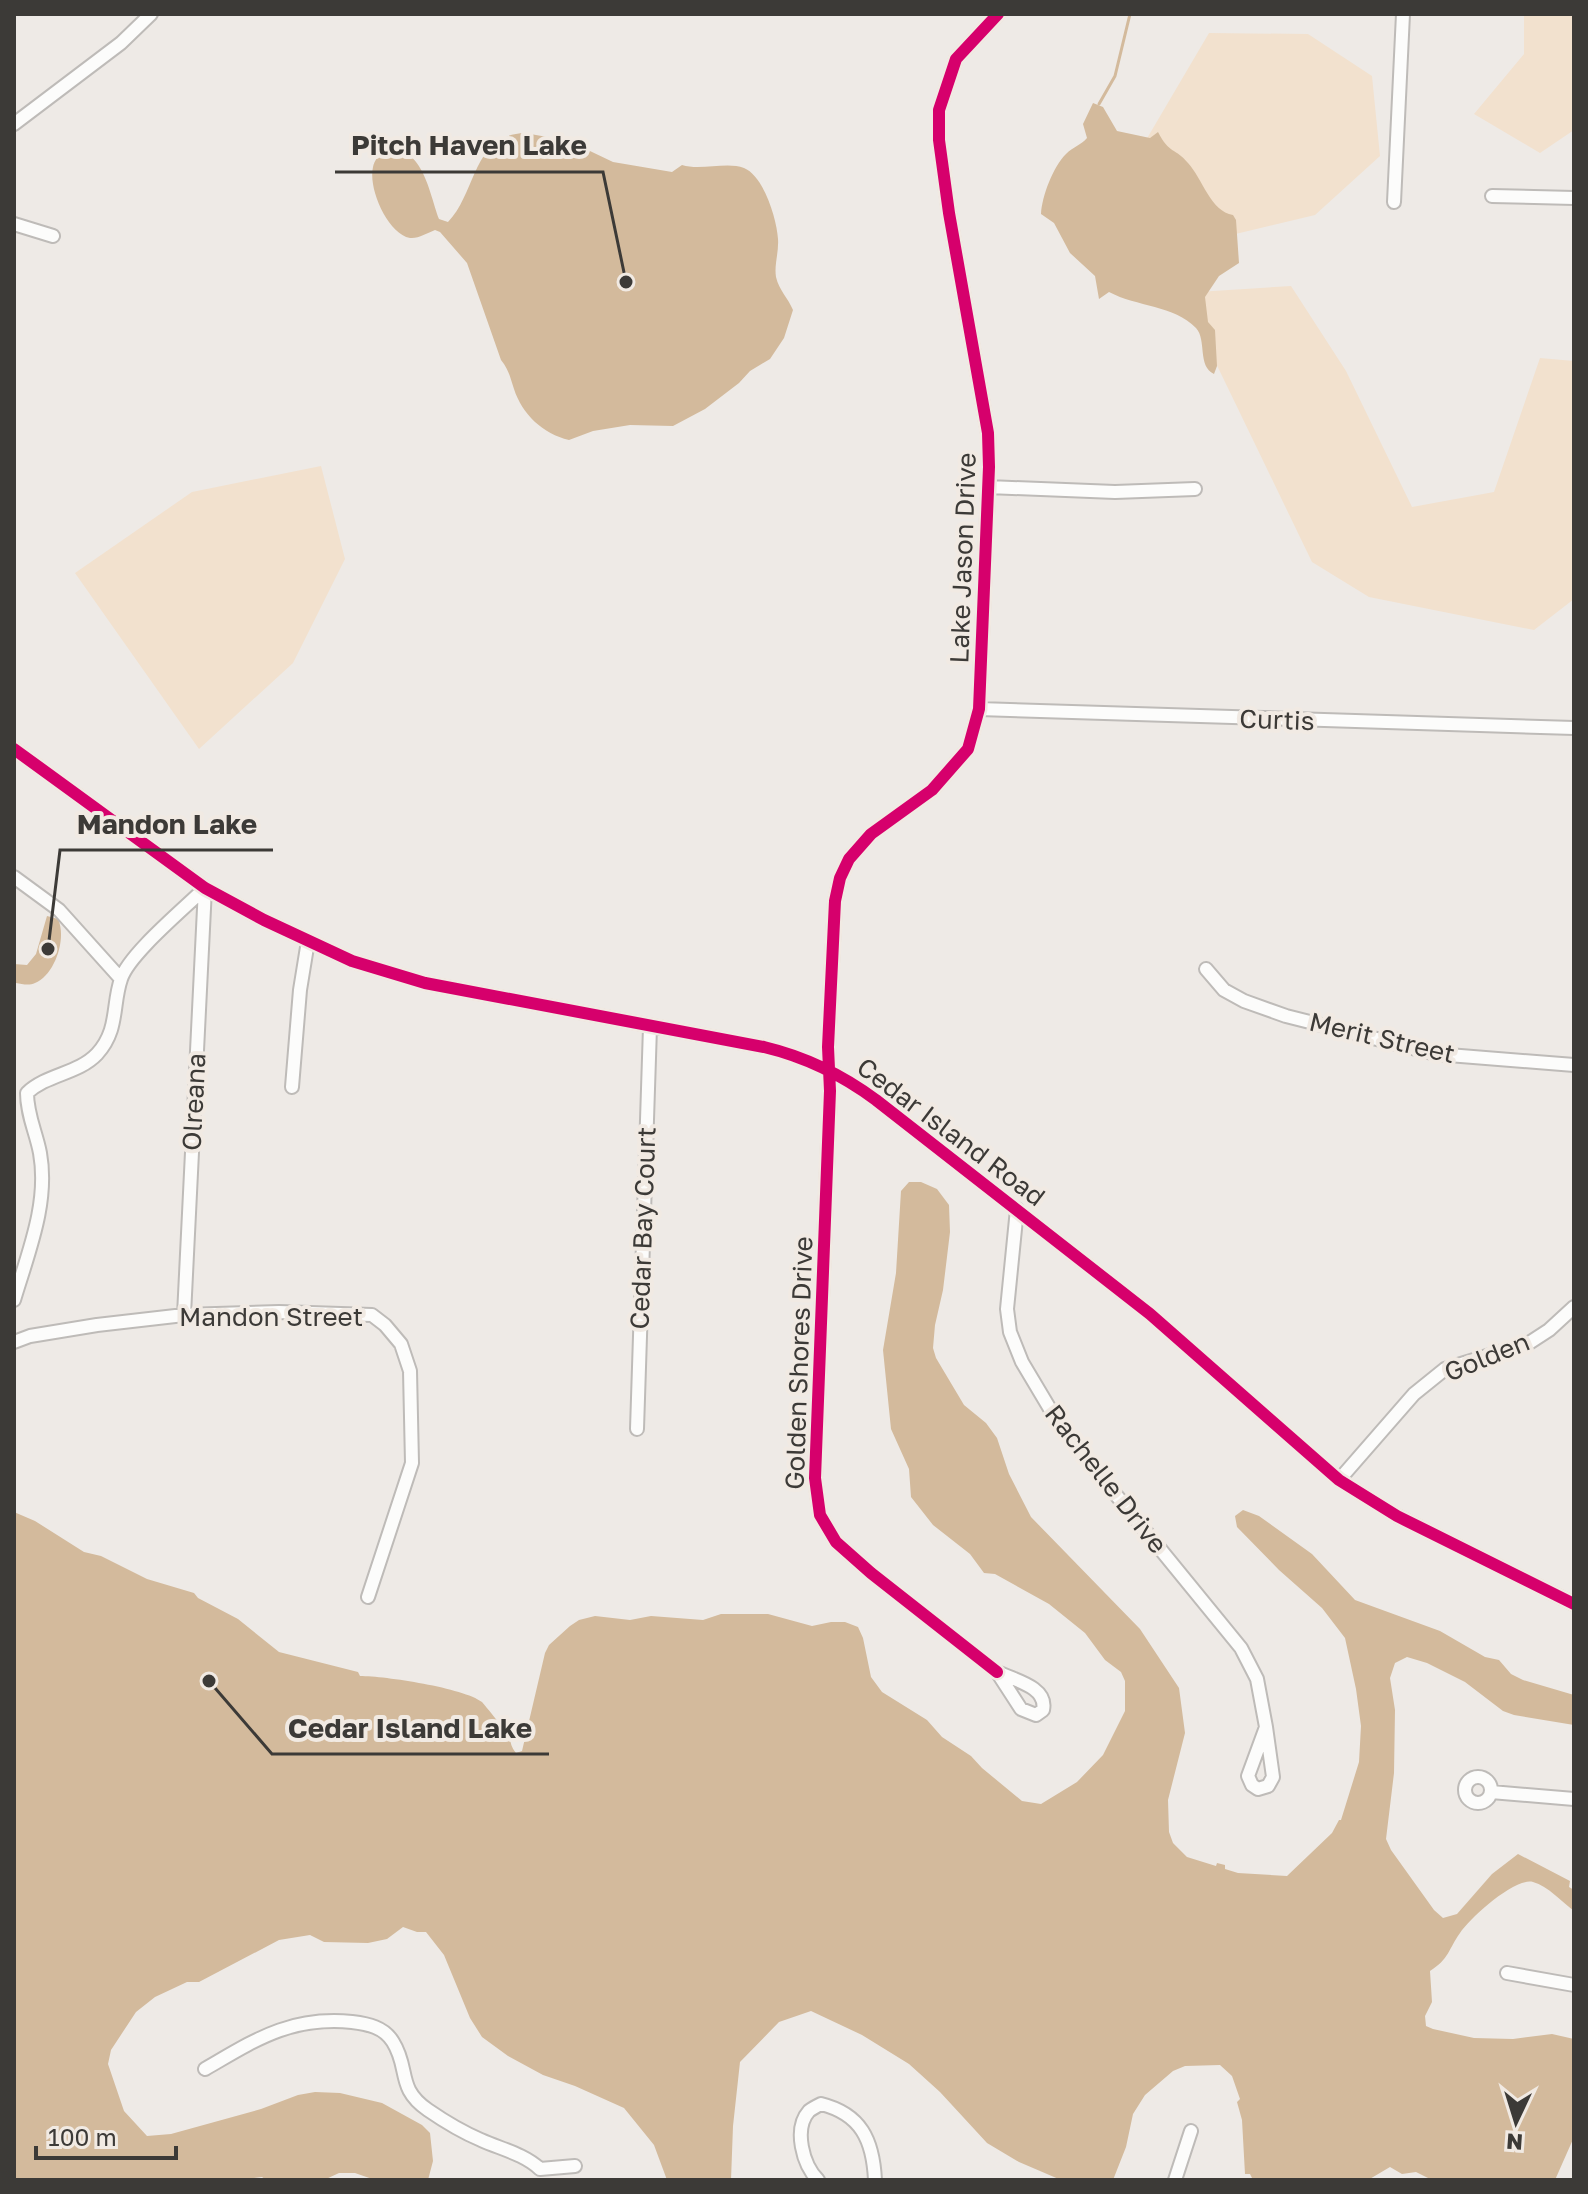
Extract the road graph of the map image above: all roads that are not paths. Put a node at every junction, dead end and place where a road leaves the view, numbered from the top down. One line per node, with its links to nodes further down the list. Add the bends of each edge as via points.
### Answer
1 (151, 14): 4 (street)
2 (998, 14): 10 (street, Lake Jason Drive, via 956,59 939,115 951,224 988,433)
3 (1403, 14): 7 (street)
4 (14, 124)
5 (1492, 196): 6 (street)
6 (1574, 198)
7 (1394, 202)
8 (14, 224): 9 (street)
9 (53, 236)
10 (988, 487): 11 (street); 12 (street, Lake Jason Drive)
11 (1195, 489)
12 (979, 709): 13 (street, Curtis); 22 (street, Lake Jason Drive, via 968,749 932,790 871,834 840,878 832,923)
13 (1574, 728)
14 (14, 749): 16 (street, Cedar Island Road)
15 (14, 877): 19 (street, via 59,910)
16 (205, 888): 17 (street, Cedar Island Road); 19 (street, via 134,959); 27 (street, Olreana)
17 (308, 941): 20 (street, Cedar Island Road, via 398,976); 23 (street)
18 (1206, 969): 21 (street, Merit Street, via 1224,990 1286,1016 1436,1054)
19 (121, 979): 25 (street, via 116,1013 96,1054 27,1093 40,1154 42,1198)
20 (650, 1027): 22 (street, Cedar Island Road, via 785,1052); 29 (street, Cedar Bay Court)
21 (1574, 1065)
22 (829, 1069): 24 (street, Cedar Island Road); 33 (street, Golden Shores Drive, via 818,1509 828,1531 847,1552)
23 (292, 1087)
24 (1017, 1209): 30 (street, Cedar Island Road, via 1150,1314); 34 (street, Rachelle Drive, via 1007,1303 1010,1332 1022,1362 1081,1452 1241,1648 1259,1687)
25 (14, 1300)
26 (1574, 1307): 30 (street, Golden, via 1529,1343 1445,1369 1414,1394)
27 (184, 1315): 28 (street, Mandon Street); 31 (street, Mandon Street, via 372,1315 401,1344 410,1371 412,1463)
28 (14, 1342)
29 (637, 1429)
30 (1339, 1480): 32 (street, Cedar Island Road, via 1397,1516)
31 (368, 1597)
32 (1574, 1604)
33 (997, 1672)
34 (1266, 1727)
35 (1491, 1792): 36 (street)
36 (1574, 1799)
37 (1507, 1973): 38 (street)
38 (1574, 1985)
39 (205, 2069): 42 (street, via 261,2036 304,2022 379,2027 401,2057 410,2095 475,2138 518,2154)
40 (1191, 2131): 45 (street)
41 (575, 2166): 42 (street)
42 (539, 2175)
43 (818, 2180): 44 (street, via 803,2151 802,2128 809,2111 821,2104 842,2109 861,2128 874,2158)
44 (875, 2180)
45 (1175, 2180)

